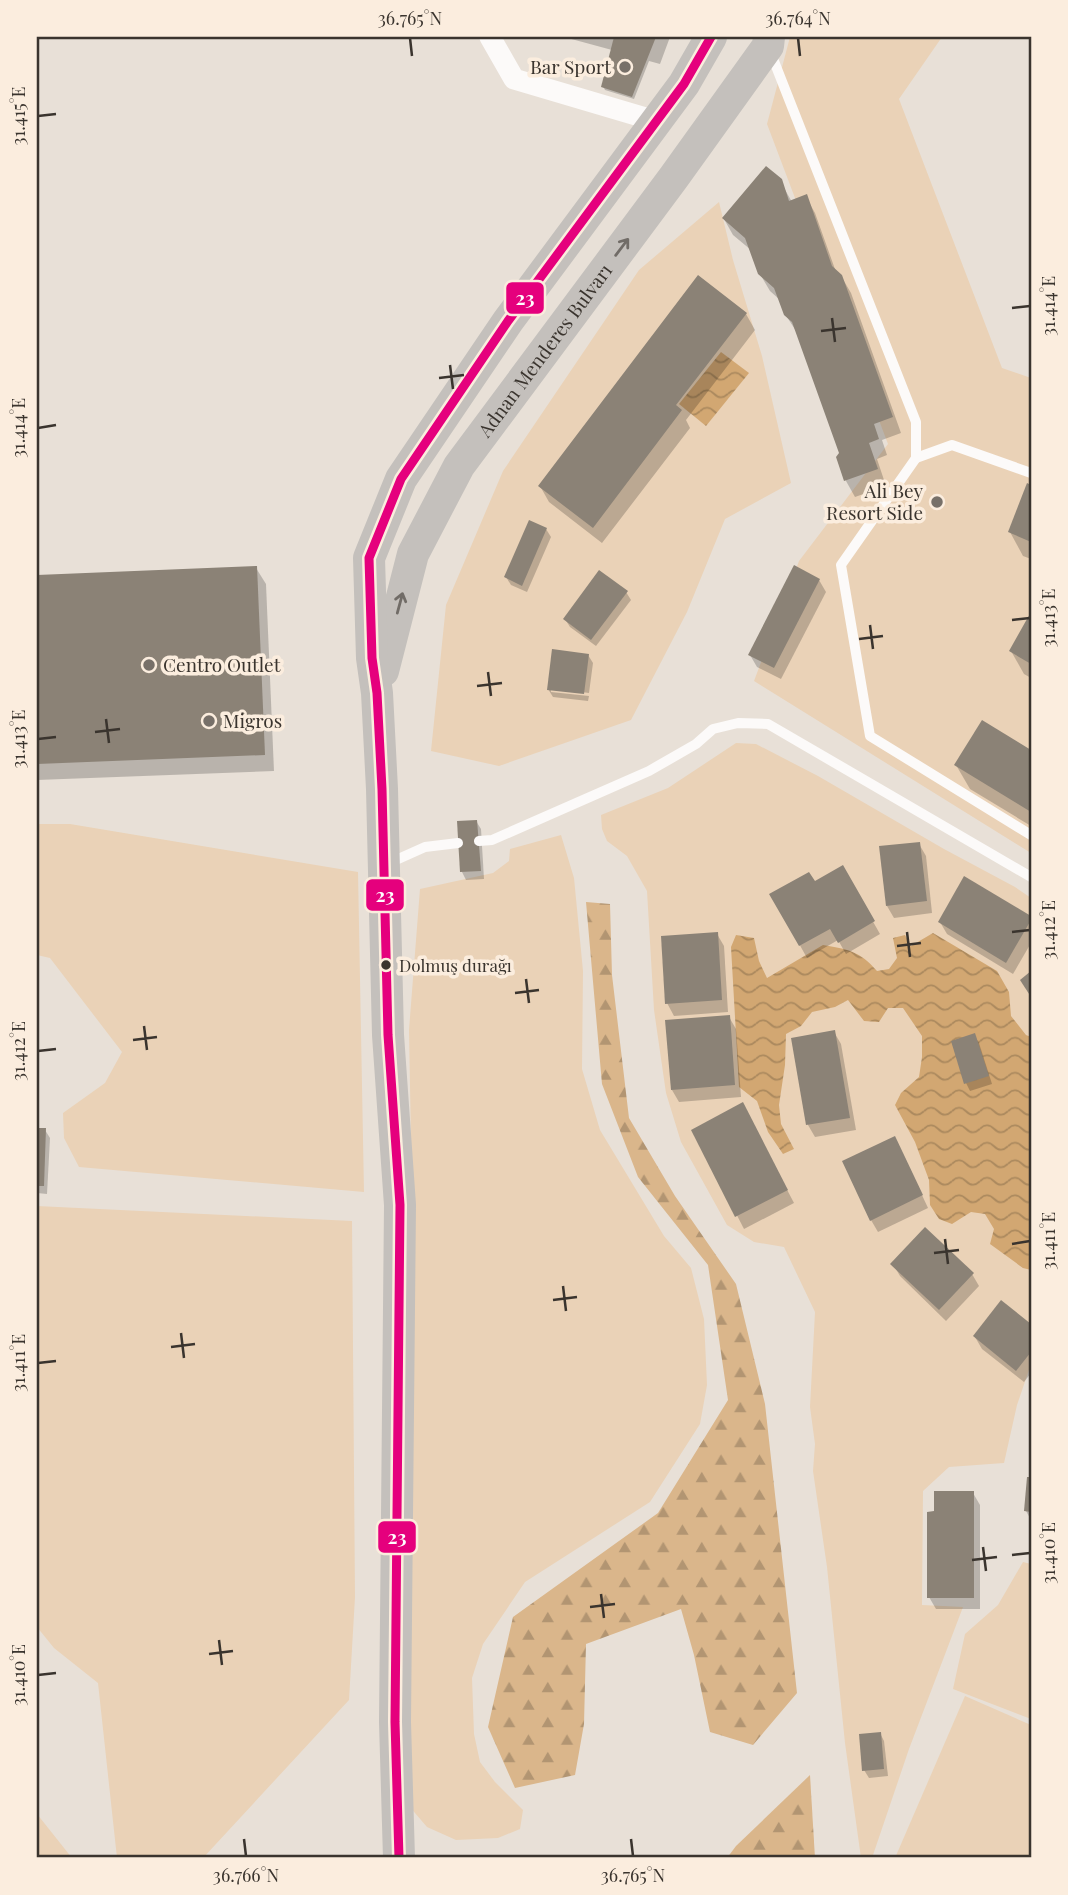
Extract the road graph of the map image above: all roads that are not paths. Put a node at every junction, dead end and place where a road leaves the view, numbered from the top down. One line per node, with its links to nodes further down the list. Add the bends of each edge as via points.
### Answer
1 (490, 37): 4 (street, via 514,79)
2 (711, 37): 4 (main road, Adnan Menderes Bulvarı)
3 (768, 41): 5 (lane, via 916,422); 7 (main road, Adnan Menderes Bulvarı, one-way to 3, via 413,554 459,466 674,177)
4 (656, 121): 7 (main road, Adnan Menderes Bulvarı, via 508,321 401,479 369,558)
5 (916, 458): 6 (lane, via 952,445); 8 (lane, via 841,565 870,736)
6 (1031, 473)
7 (377, 693): 11 (main road, Adnan Menderes Bulvarı)
8 (1031, 835)
9 (479, 841): 12 (lane, via 492,840 649,771 713,729 738,723 768,724)
10 (458, 843): 11 (lane, via 425,847)
11 (384, 865): 13 (main road, Adnan Menderes Bulvarı, via 388,1035 400,1205)
12 (1031, 877)
13 (398, 1858)

